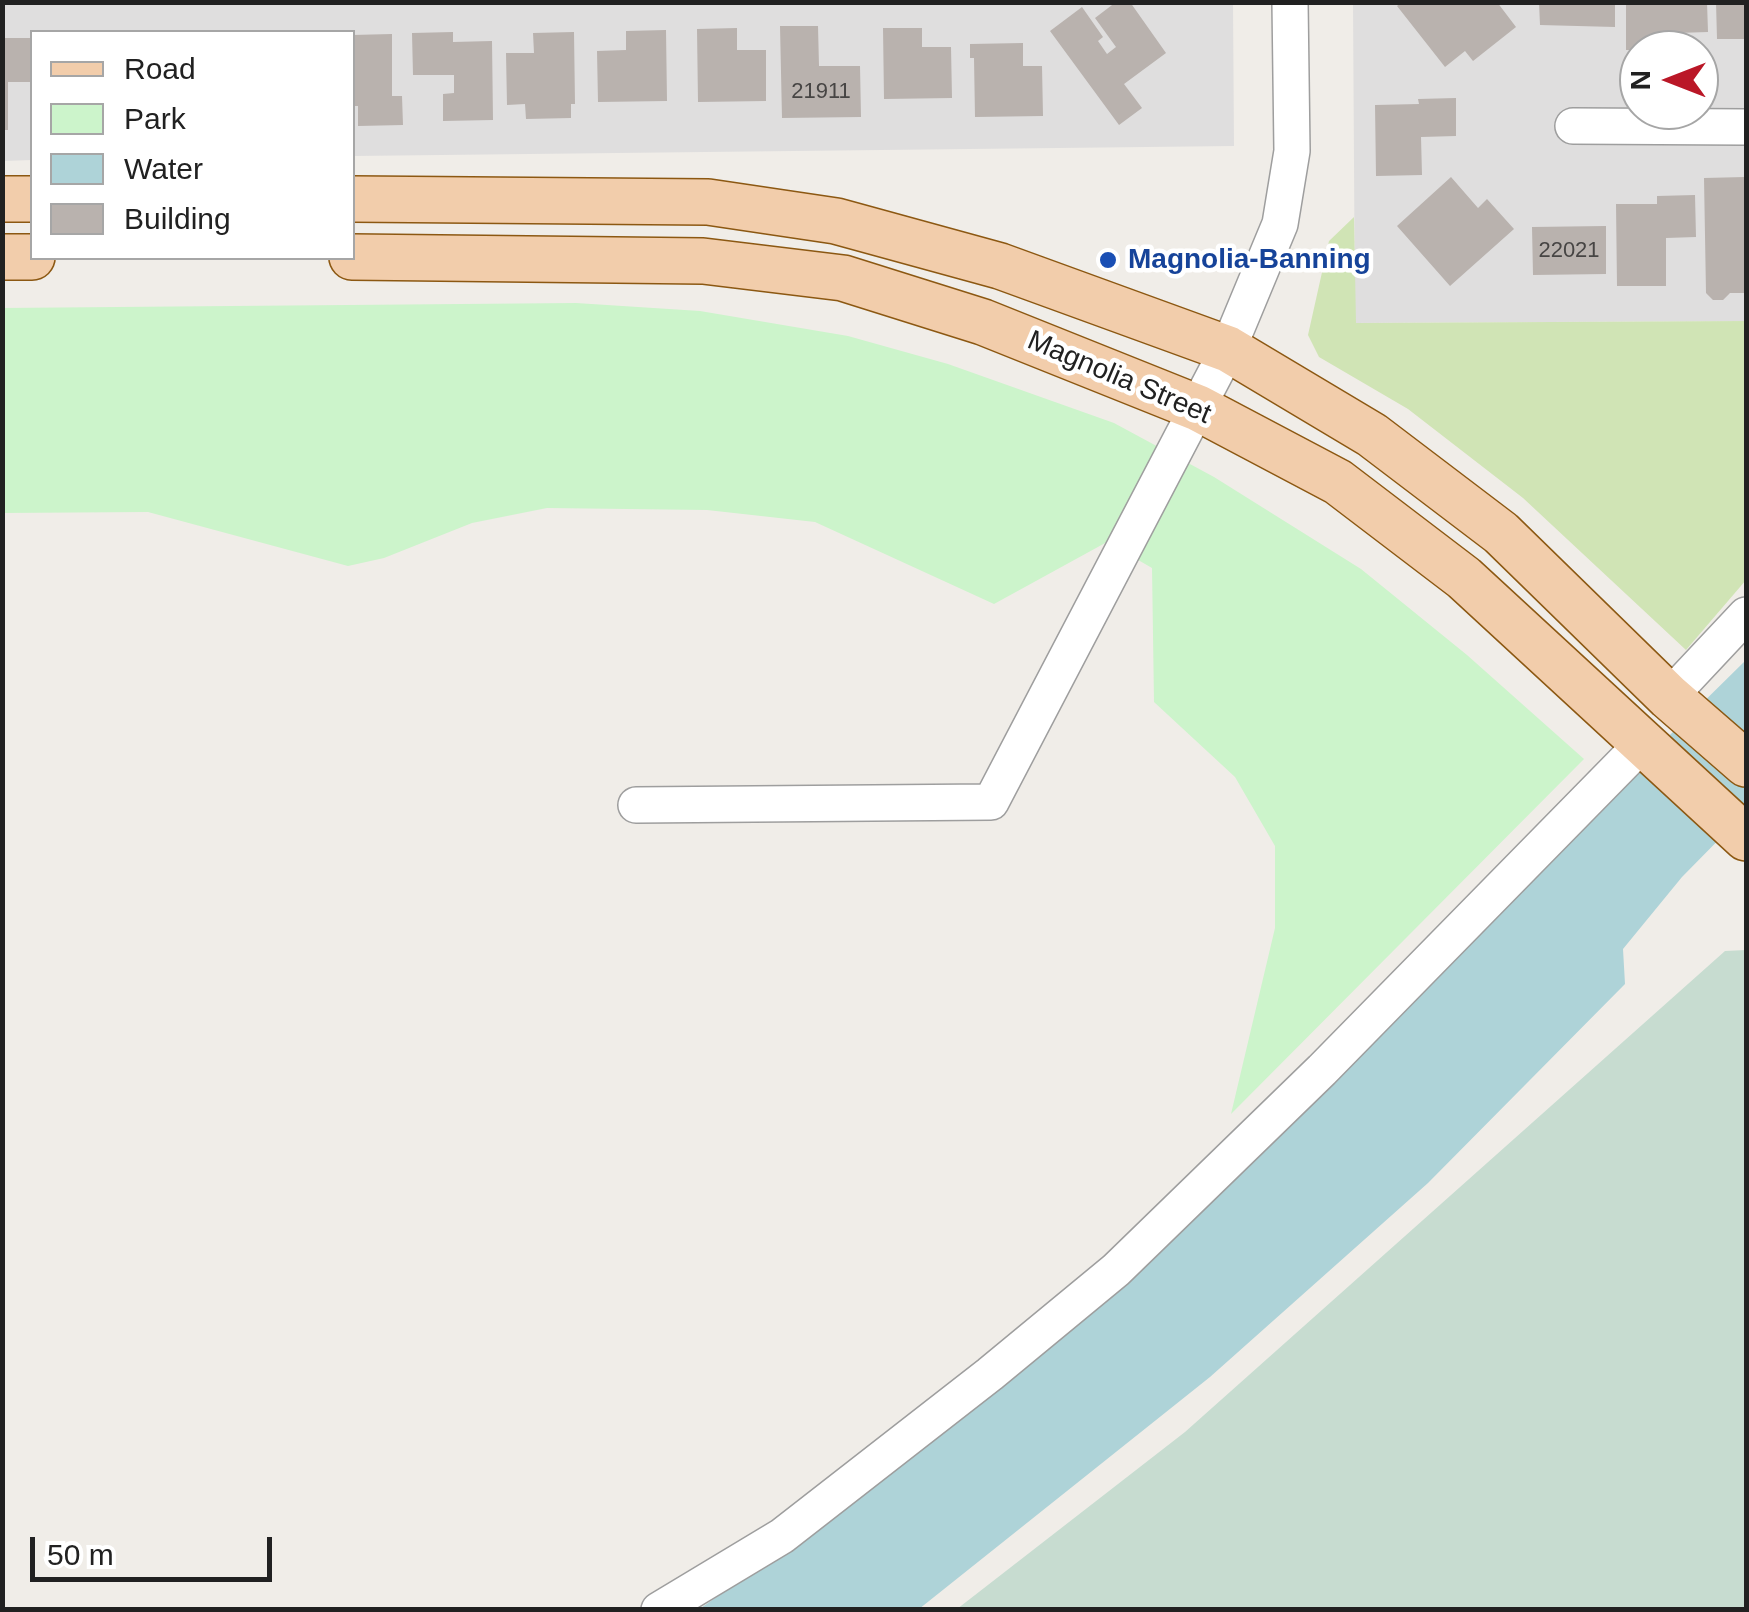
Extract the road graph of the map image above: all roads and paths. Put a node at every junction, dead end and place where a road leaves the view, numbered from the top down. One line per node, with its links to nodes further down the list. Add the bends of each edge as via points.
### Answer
1 (1290, 2): 10 (street, via 1292,151 1280,224)
2 (1573, 126): 3 (street)
3 (1746, 127)
4 (355, 198): 10 (main road, via 708,202 836,220 1000,266)
5 (2, 199): 6 (main road)
6 (30, 199)
7 (2, 257): 8 (main road)
8 (30, 257)
9 (355, 257): 11 (main road, Magnolia Street, via 704,261 843,278 983,322)
10 (1228, 349): 11 (street); 13 (main road, via 1372,434 1501,533)
11 (1198, 408): 14 (main road, Magnolia Street, via 1338,482 1464,578); 16 (street, via 991,802)
12 (1746, 615): 13 (street)
13 (1660, 688): 15 (main road)
14 (1629, 728): 17 (main road, Magnolia Street); 18 (street, via 1322,1070 1116,1270 782,1536)
15 (1746, 764)
16 (636, 805)
17 (1746, 838)
18 (659, 1610)

